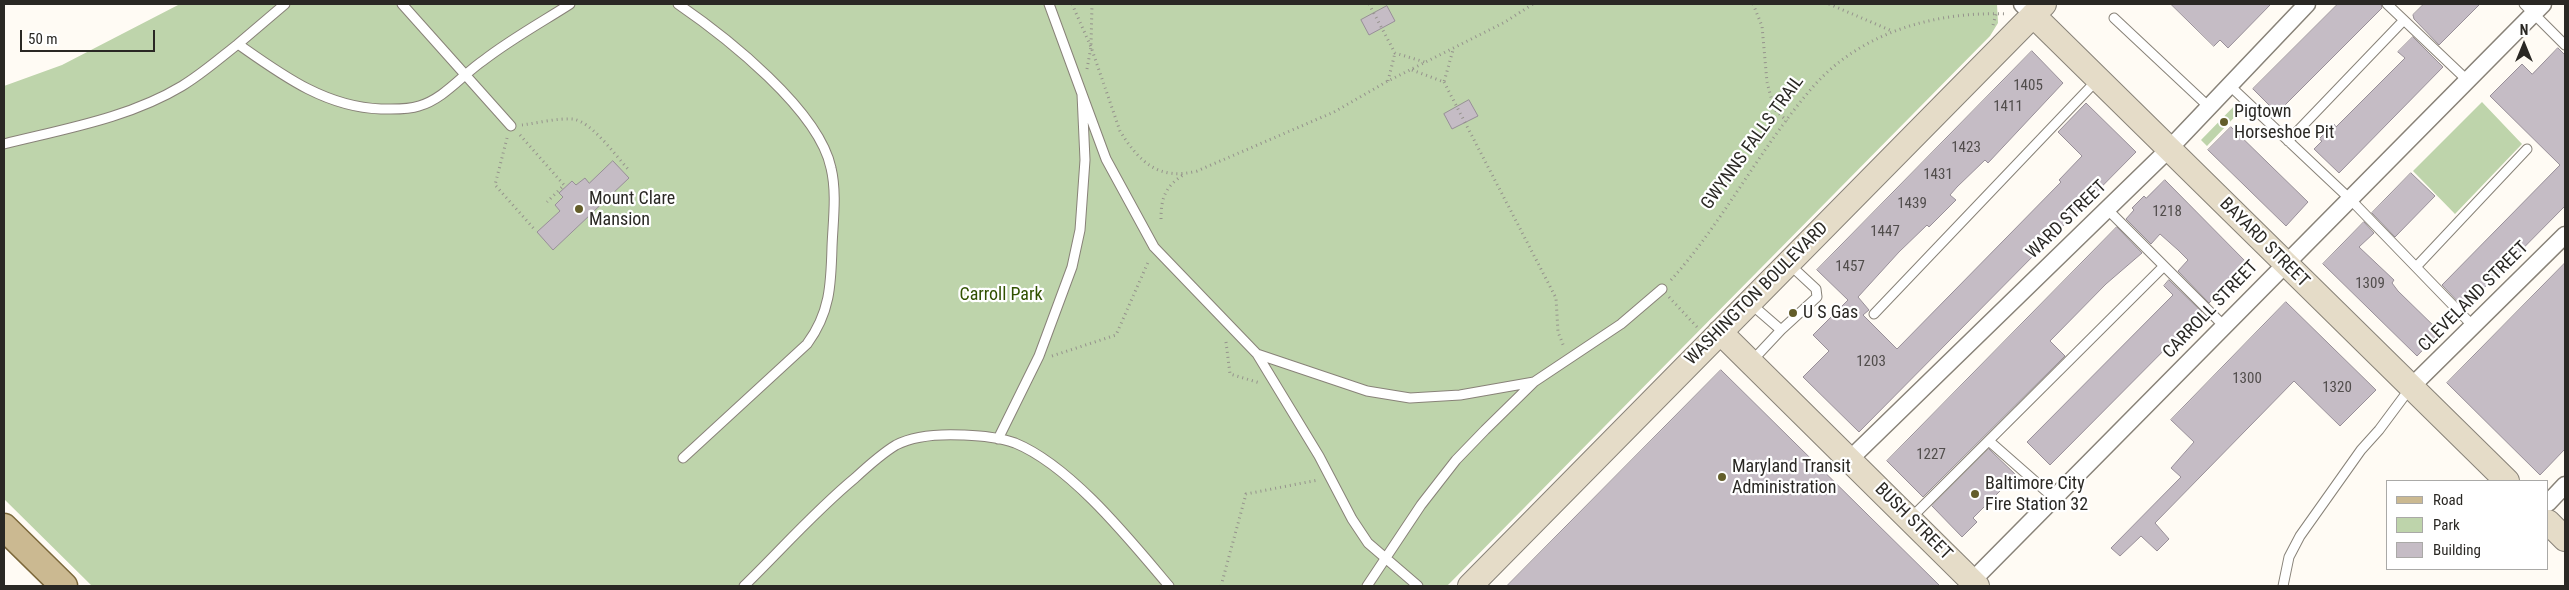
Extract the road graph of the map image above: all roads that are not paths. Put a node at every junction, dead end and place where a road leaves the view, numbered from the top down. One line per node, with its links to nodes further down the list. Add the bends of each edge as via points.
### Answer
1 (286, 4): 12 (lane)
2 (402, 4): 14 (lane)
3 (570, 4): 14 (lane, via 483,60)
4 (678, 4): 45 (lane, via 742,55 801,113 826,149 834,191 831,272 820,326 807,344)
5 (1049, 4): 18 (lane)
6 (2307, 4): 17 (street, WARD STREET)
7 (2387, 4): 11 (lane)
8 (2533, 7): 13 (lane); 16 (street, CARROLL STREET)
9 (2033, 8): 15 (street, BAYARD STREET); 28 (street, WASHINGTON BOULEVARD)
10 (2114, 18): 19 (lane)
11 (2404, 20): 16 (lane); 21 (lane)
12 (238, 44): 14 (lane, via 314,93 366,108 419,106 430,102); 22 (lane, via 183,86 146,104 112,117)
13 (2565, 45)
14 (465, 76): 20 (lane)
15 (2098, 79): 23 (street, BAYARD STREET); 34 (lane)
16 (2468, 80): 25 (street, CARROLL STREET)
17 (2229, 85): 19 (street, WARD STREET); 21 (lane)
18 (1082, 94): 39 (lane, via 1106,158 1154,247); 43 (lane, via 1085,160 1080,230 1072,267 1039,356)
19 (2209, 106): 23 (street, WARD STREET)
20 (511, 126)
21 (2288, 141): 25 (lane)
22 (4, 144)
23 (2169, 149): 26 (street, WARD STREET); 29 (street, BAYARD STREET)
24 (2527, 149): 31 (lane)
25 (2351, 200): 29 (street, CARROLL STREET); 31 (lane)
26 (2107, 209): 30 (lane); 46 (street, WARD STREET)
27 (2565, 235): 36 (street, CLEVELAND STREET)
28 (1788, 263): 33 (street, WASHINGTON BOULEVARD); 37 (lane, via 1816,289 1817,297)
29 (2285, 263): 35 (street, CARROLL STREET); 42 (street, BAYARD STREET)
30 (2164, 266): 35 (lane); 44 (lane)
31 (2416, 267): 36 (lane)
32 (1662, 289): 41 (lane, via 1621,324)
33 (1749, 302): 37 (lane); 38 (street, WASHINGTON BOULEVARD)
34 (1874, 314)
35 (2224, 326): 49 (street, CARROLL STREET)
36 (2473, 326): 42 (street, CLEVELAND STREET)
37 (1781, 330): 40 (lane)
38 (1720, 332): 40 (street, BUSH STREET); 62 (street, WASHINGTON BOULEVARD)
39 (1257, 354): 41 (lane, via 1368,391 1410,398 1460,395); 55 (lane, via 1368,543)
40 (1750, 362): 46 (street, BUSH STREET)
41 (1534, 382): 55 (lane, via 1456,460)
42 (2411, 387): 47 (street, BAYARD STREET); 63 (lane, via 2300,536 2289,557)
43 (998, 439): 58 (lane, via 950,434 898,444 836,494); 59 (lane, via 1015,443 1046,460 1087,495)
44 (1989, 441): 49 (lane); 51 (lane)
45 (683, 458)
46 (1849, 460): 51 (street, BUSH STREET)
47 (2506, 480)
48 (2565, 485): 50 (street)
49 (2054, 498): 56 (street, CARROLL STREET)
50 (2549, 502)
51 (1910, 520): 56 (street, BUSH STREET)
52 (2549, 523): 54 (street)
53 (4, 526): 57 (main road)
54 (2565, 539)
55 (1385, 560): 60 (lane); 61 (lane)
56 (1972, 584)
57 (64, 586)
58 (744, 586)
59 (1169, 586)
60 (1367, 586)
61 (1418, 586)
62 (1470, 586)
63 (2282, 586)

